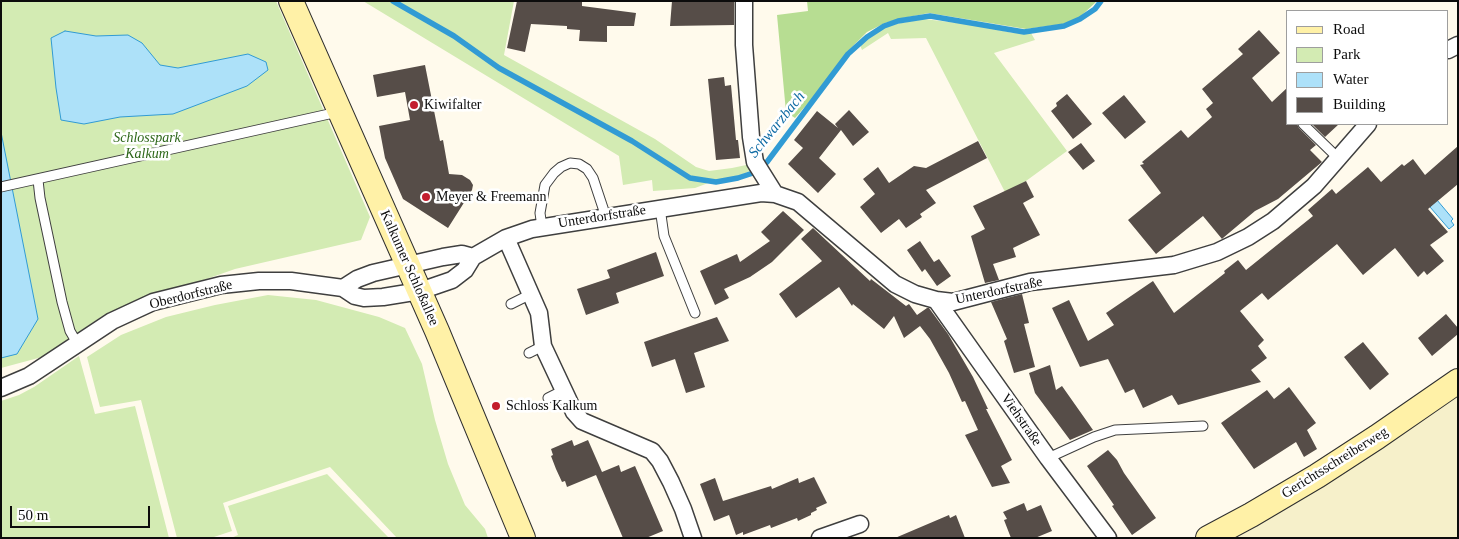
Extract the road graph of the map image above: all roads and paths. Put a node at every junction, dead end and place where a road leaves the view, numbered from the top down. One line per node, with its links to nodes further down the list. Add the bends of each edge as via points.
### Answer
1 (291, 1): 3 (main road, Kalkumer Schloßallee)
2 (744, 1): 9 (street, via 751,137 758,167)
3 (340, 111): 7 (lane); 15 (main road, Kalkumer Schloßallee)
4 (1304, 125): 6 (lane)
5 (1367, 125): 6 (street, Unterdorfstraße)
6 (1338, 158): 19 (street, Unterdorfstraße, via 1314,186 1272,221 1217,252 1174,264 1030,282 954,302)
7 (38, 180): 8 (lane); 22 (lane, via 62,302)
8 (5, 187)
9 (776, 194): 10 (street, Unterdorfstraße, via 761,192); 19 (street, Unterdorfstraße, via 798,202 895,284)
10 (660, 208): 11 (street, Unterdorfstraße); 21 (lane, via 664,236)
11 (606, 217): 12 (street, Unterdorfstraße); 12 (lane, via 594,178 579,164 570,163 554,173 545,185 540,213)
12 (542, 228): 13 (street, Unterdorfstraße)
13 (506, 238): 14 (street, Unterdorfstraße); 18 (street)
14 (473, 257): 15 (street, via 462,254); 17 (street, Unterdorfstraße, via 465,270 452,280)
15 (408, 266): 16 (street, via 358,278); 17 (main road, Kalkumer Schloßallee)
16 (343, 288): 17 (street, Oberdorfstraße, via 364,298); 22 (street, Oberdorfstraße, via 291,281 221,285 153,302 112,321)
17 (420, 292): 31 (main road, Kalkumer Schloßallee)
18 (531, 294): 20 (lane); 25 (street, via 539,313 536,349)
19 (936, 300): 28 (street, Viehstraße)
20 (511, 304)
21 (695, 313)
22 (77, 343): 24 (street, Oberdorfstraße, via 29,376)
23 (1458, 381): 34 (main road, Gerichtsschreiberweg, via 1310,480)
24 (1, 388)
25 (564, 390): 26 (lane); 32 (street, via 582,421 652,451 671,482)
26 (548, 398)
27 (1203, 426): 28 (lane, via 1115,430)
28 (1048, 458): 30 (street, Viehstraße)
29 (860, 524): 33 (street)
30 (1104, 532)
31 (522, 538)
32 (693, 538)
33 (820, 538)
34 (1208, 538)

